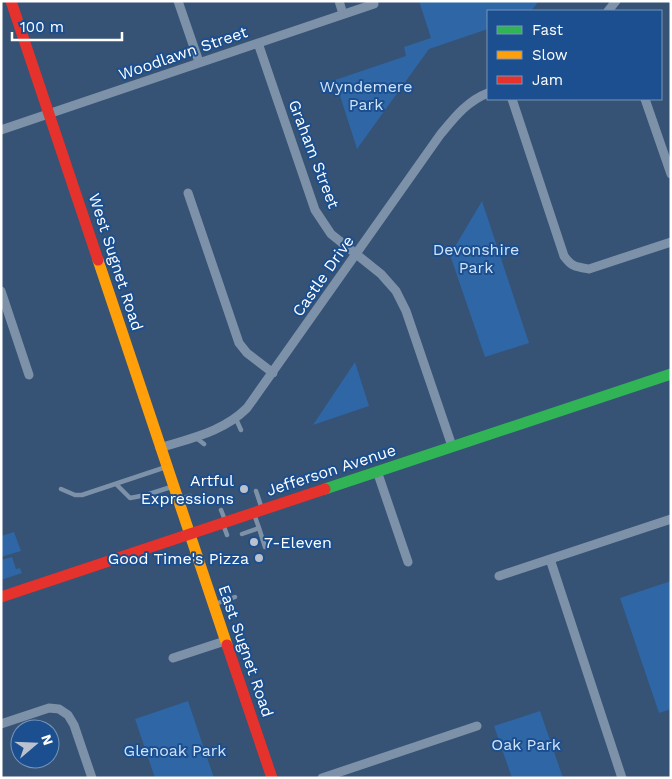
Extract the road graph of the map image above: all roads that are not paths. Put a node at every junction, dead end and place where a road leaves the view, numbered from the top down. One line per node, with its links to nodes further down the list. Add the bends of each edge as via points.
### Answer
1 (11, 1): 11 (street, West Sugnet Road)
2 (178, 1): 7 (street)
3 (339, 1): 5 (street)
4 (374, 4): 5 (street, Woodlawn Street)
5 (343, 14): 6 (street, Woodlawn Street)
6 (258, 43): 7 (street, Woodlawn Street); 16 (street, Graham Street, via 315,210 332,234)
7 (198, 62): 11 (street, Woodlawn Street)
8 (487, 93): 16 (street, Castle Drive, via 460,111 440,135)
9 (512, 100): 15 (street, via 564,256 569,262 575,267 589,269)
10 (645, 100): 13 (street)
11 (49, 114): 12 (street, Woodlawn Street); 26 (street, West Sugnet Road)
12 (1, 130)
13 (671, 174)
14 (188, 194): 18 (street, via 239,343)
15 (671, 242)
16 (357, 254): 18 (street, Castle Drive); 25 (street, Graham Street, via 396,291)
17 (1, 291): 20 (street)
18 (273, 373): 21 (street, Castle Drive)
19 (671, 374): 25 (street, Jefferson Avenue)
20 (29, 375)
21 (236, 419): 22 (lane); 23 (street, Castle Drive)
22 (241, 430)
23 (194, 437): 24 (lane); 26 (street, Castle Drive)
24 (204, 444)
25 (452, 446): 28 (street, Jefferson Avenue)
26 (160, 448): 27 (street, West Sugnet Road)
27 (167, 467): 29 (lane); 30 (street, West Sugnet Road)
28 (377, 471): 36 (street, Jefferson Avenue); 45 (street)
29 (116, 484): 30 (lane, via 130,498); 31 (lane, via 82,495)
30 (173, 486): 34 (street, West Sugnet Road)
31 (61, 489)
32 (256, 491): 36 (lane)
33 (190, 496): 34 (lane)
34 (178, 500): 40 (street, West Sugnet Road)
35 (221, 510): 38 (lane)
36 (258, 511): 38 (street, Jefferson Avenue); 39 (lane)
37 (671, 519): 44 (street)
38 (224, 522): 40 (street, Jefferson Avenue); 42 (lane)
39 (259, 528): 41 (lane); 43 (lane)
40 (189, 534): 47 (street, Jefferson Avenue); 49 (street, East Sugnet Road)
41 (242, 534)
42 (227, 535)
43 (265, 547)
44 (550, 559): 46 (street); 57 (street)
45 (408, 562)
46 (499, 576)
47 (1, 597)
48 (235, 597): 49 (lane)
49 (213, 605): 50 (street, East Sugnet Road)
50 (226, 641): 51 (street); 55 (street, East Sugnet Road)
51 (173, 658)
52 (1, 724): 54 (street, via 49,708 59,709 68,715 74,726)
53 (477, 726): 56 (street)
54 (92, 778)
55 (272, 778)
56 (322, 778)
57 (622, 778)

